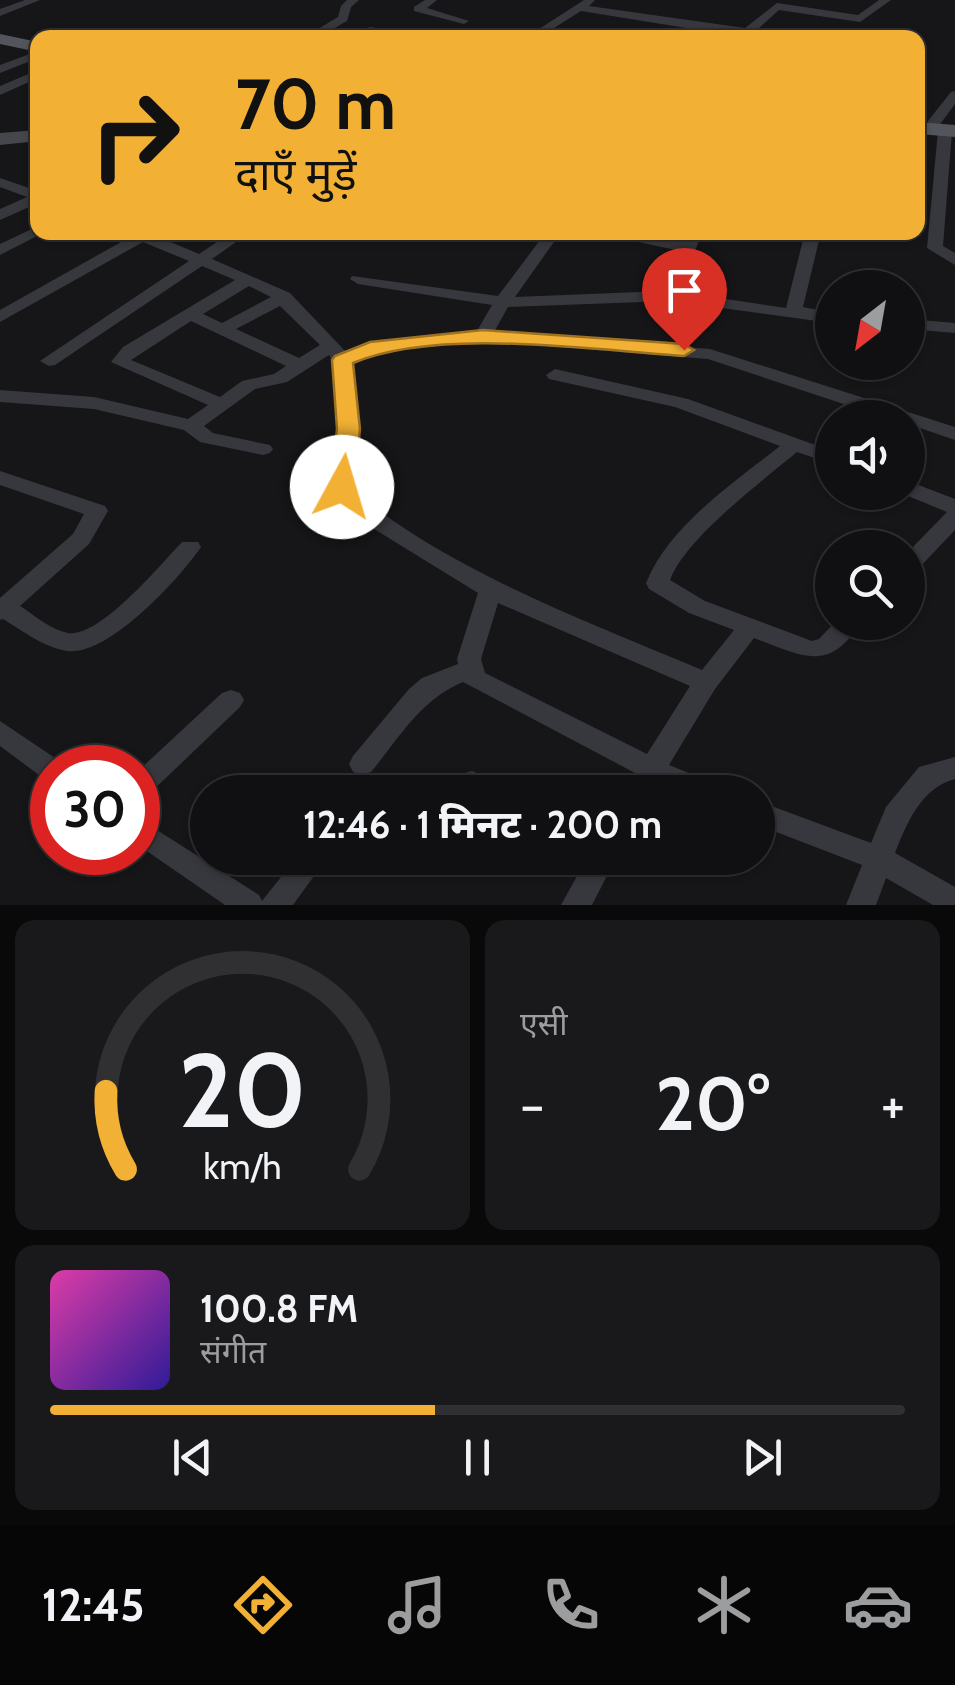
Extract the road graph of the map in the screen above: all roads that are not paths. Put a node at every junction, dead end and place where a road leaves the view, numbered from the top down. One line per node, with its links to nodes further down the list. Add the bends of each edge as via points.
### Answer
1 (35, 0): 8 (street)
2 (354, 0): 10 (street, via 343,20)
3 (432, 0): 9 (street, via 418,9)
4 (591, 0): 7 (street)
5 (886, 0): 6 (street, via 860,18)
6 (780, 3): 13 (street)
7 (580, 8): 11 (street); 12 (street)
8 (0, 13)
9 (464, 21)
10 (324, 30)
11 (544, 30)
12 (714, 30)
13 (750, 30)
14 (0, 42): 15 (main road)
15 (30, 49)
16 (30, 55): 17 (street)
17 (0, 69)
18 (30, 77): 19 (street)
19 (0, 91)
20 (955, 95): 21 (street)
21 (937, 127): 36 (street, via 935,248)
22 (30, 136): 23 (street)
23 (0, 140)
24 (0, 182): 25 (street)
25 (30, 193)
26 (30, 200): 27 (street)
27 (0, 215)
28 (30, 234): 35 (street)
29 (128, 240): 45 (street)
30 (147, 240): 37 (street)
31 (232, 240): 37 (street)
32 (548, 240): 42 (street)
33 (691, 240): 40 (street)
34 (811, 240): 44 (street, via 794,309)
35 (0, 250)
36 (955, 260)
37 (198, 262): 39 (street); 52 (street)
38 (358, 279): 42 (street)
39 (247, 280): 41 (street); 43 (street)
40 (670, 296): 42 (street); 44 (street)
41 (284, 297): 49 (street); 51 (street)
42 (502, 302): 50 (street)
43 (191, 314): 49 (street); 57 (street, via 120,362)
44 (809, 316): 46 (street)
45 (0, 317)
46 (815, 317)
47 (925, 325): 48 (street)
48 (955, 328)
49 (221, 330): 53 (street)
50 (483, 336): 51 (street); 56 (street, via 710,354)
51 (337, 353): 53 (street); 70 (street, via 348,429 342,494)
52 (48, 361)
53 (298, 365): 57 (street)
54 (555, 374): 61 (street, via 681,402)
55 (0, 396): 59 (street, via 94,403)
56 (852, 400)
57 (222, 404): 59 (street)
58 (925, 424): 60 (street)
59 (191, 426): 62 (street, via 207,438)
60 (955, 434)
61 (796, 443): 63 (street); 72 (street, via 720,507 657,576 664,588)
62 (264, 449)
63 (815, 451)
64 (0, 478): 71 (street, via 97,511 81,539)
65 (925, 495): 66 (street)
66 (955, 507)
67 (955, 517): 69 (street)
68 (190, 547): 71 (street, via 87,639 62,640)
69 (925, 548)
70 (490, 590): 74 (street); 75 (street)
71 (2, 609)
72 (750, 628): 73 (street, via 811,650); 75 (street)
73 (833, 640)
74 (469, 670): 79 (street, via 418,696); 82 (street)
75 (706, 682): 83 (street)
76 (231, 700): 80 (street)
77 (0, 732): 78 (street)
78 (30, 754)
79 (362, 764)
80 (160, 766)
81 (955, 768): 86 (street, via 928,775 896,815)
82 (635, 775)
83 (649, 775)
84 (775, 819): 86 (street)
85 (160, 845): 90 (street)
86 (879, 859): 89 (street); 93 (street)
87 (300, 875): 91 (street)
88 (593, 875): 92 (street)
89 (955, 902)
90 (249, 905)
91 (275, 905)
92 (576, 905)
93 (861, 905)

